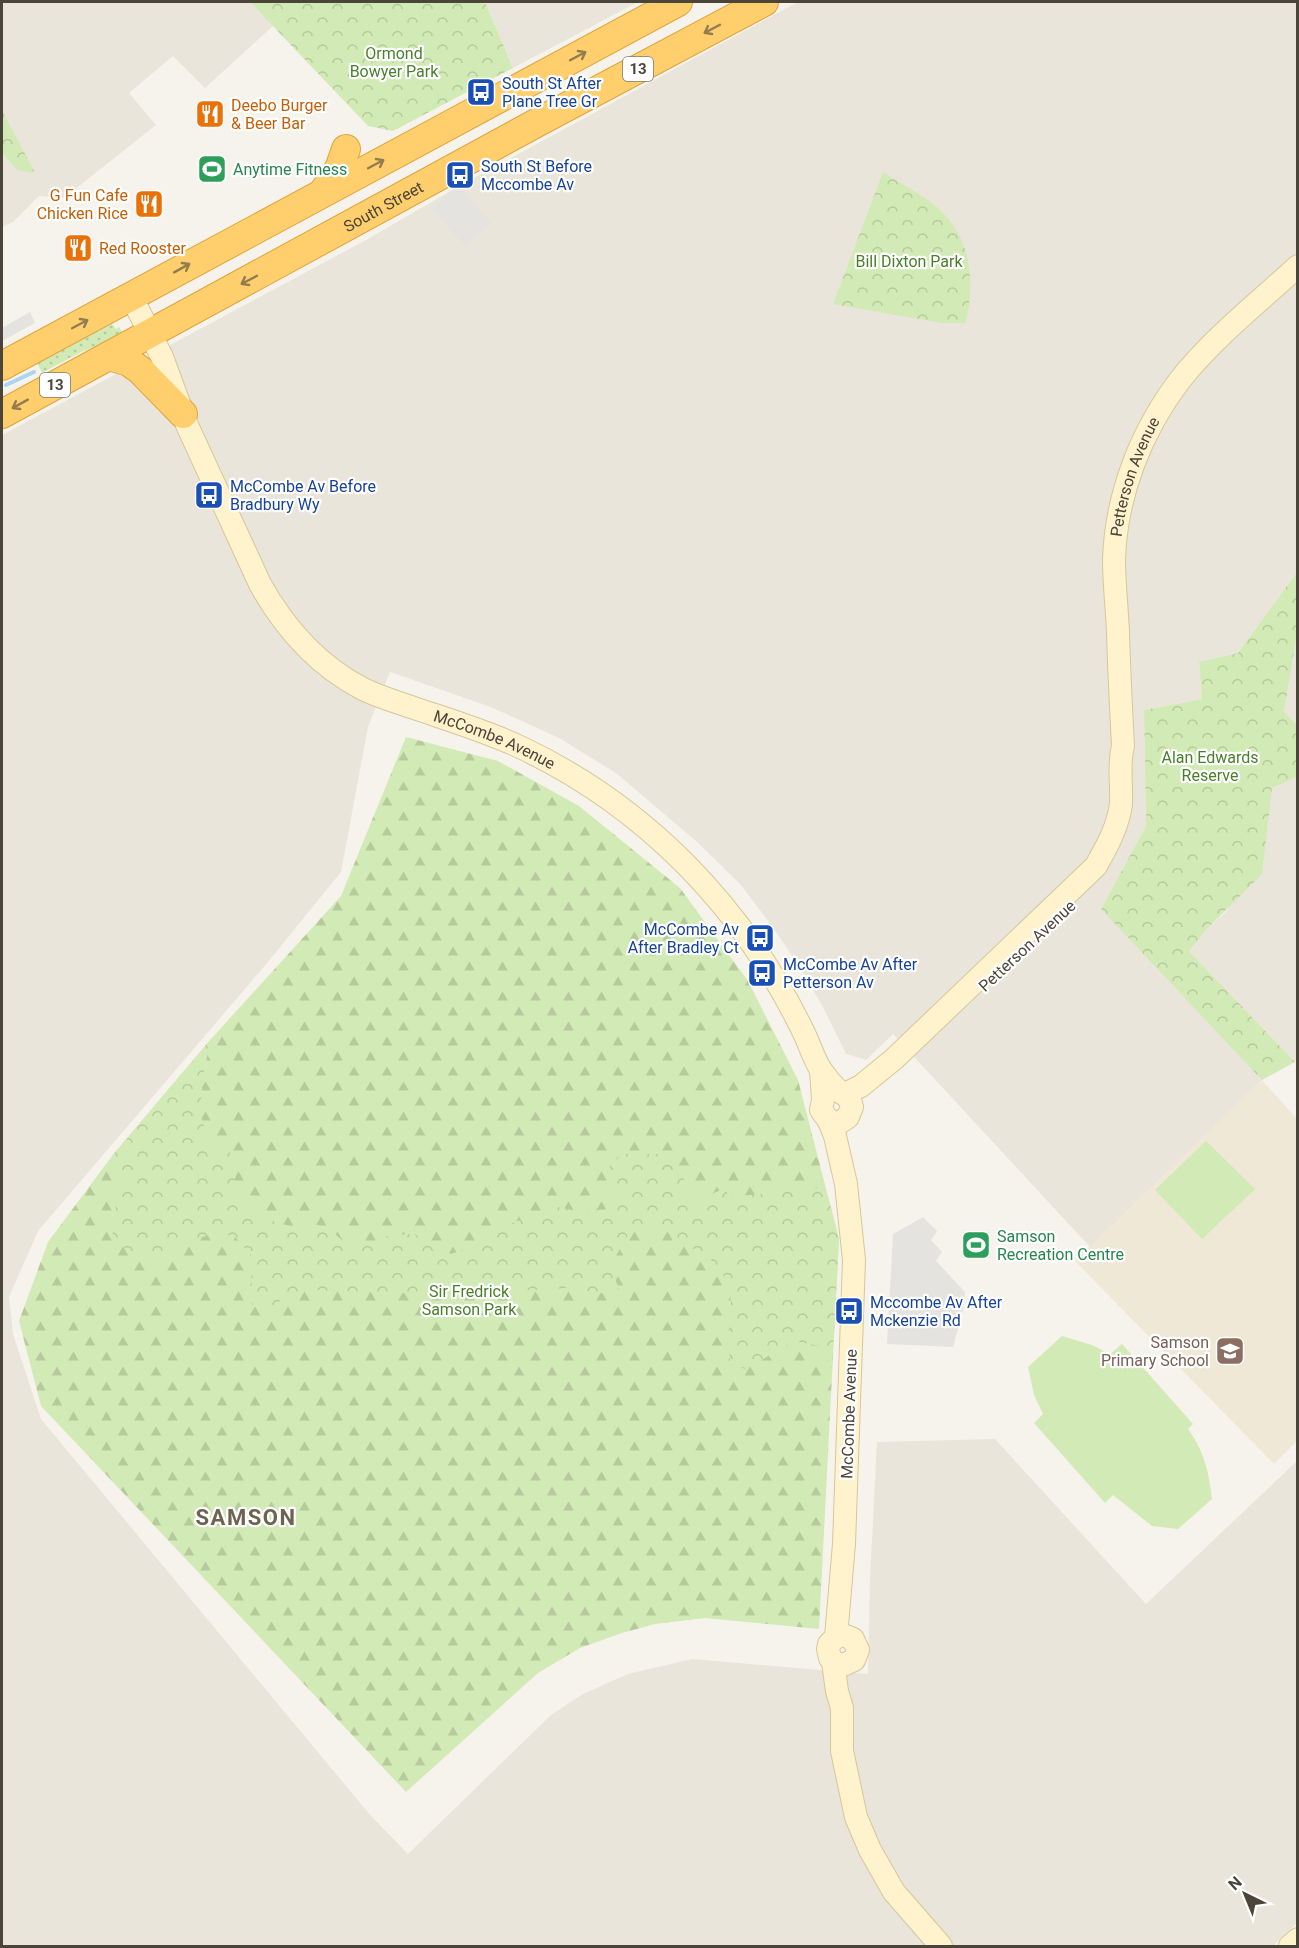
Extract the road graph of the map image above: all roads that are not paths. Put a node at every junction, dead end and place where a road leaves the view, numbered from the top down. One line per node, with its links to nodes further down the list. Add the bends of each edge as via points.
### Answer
1 (678, 2): 4 (highway, 13, one-way to 1)
2 (764, 2): 7 (highway, South Street / 13, one-way to 7)
3 (346, 149): 4 (highway, via 339,169)
4 (324, 191): 6 (highway, 13, one-way to 4)
5 (1298, 266): 12 (street, Petterson Avenue, via 1182,378 1156,415 1136,456 1121,505 1114,560 1123,746 1131,755 1133,799 1125,832 1105,874 875,1088)
6 (124, 300): 7 (street, McCombe Avenue); 9 (highway, 13, one-way to 6)
7 (144, 336): 8 (highway, South Street / 13); 11 (street, McCombe Avenue, via 162,357)
8 (109, 356): 10 (highway, South Street / 13, one-way to 10); 11 (highway, via 140,370)
9 (2, 366)
10 (2, 414)
11 (183, 414): 12 (street, McCombe Avenue, via 260,584 298,640 330,668 363,689 519,746 556,766 619,806 663,841 702,879 755,946 794,1011)
12 (838, 1107): 14 (street, McCombe Avenue, via 857,1181 865,1260 855,1545 842,1636 828,1649 830,1658 842,1663 848,1692 842,1708 842,1751 863,1834 894,1892)
13 (1298, 1939): 15 (street)
14 (941, 1947)
15 (1290, 1947)

